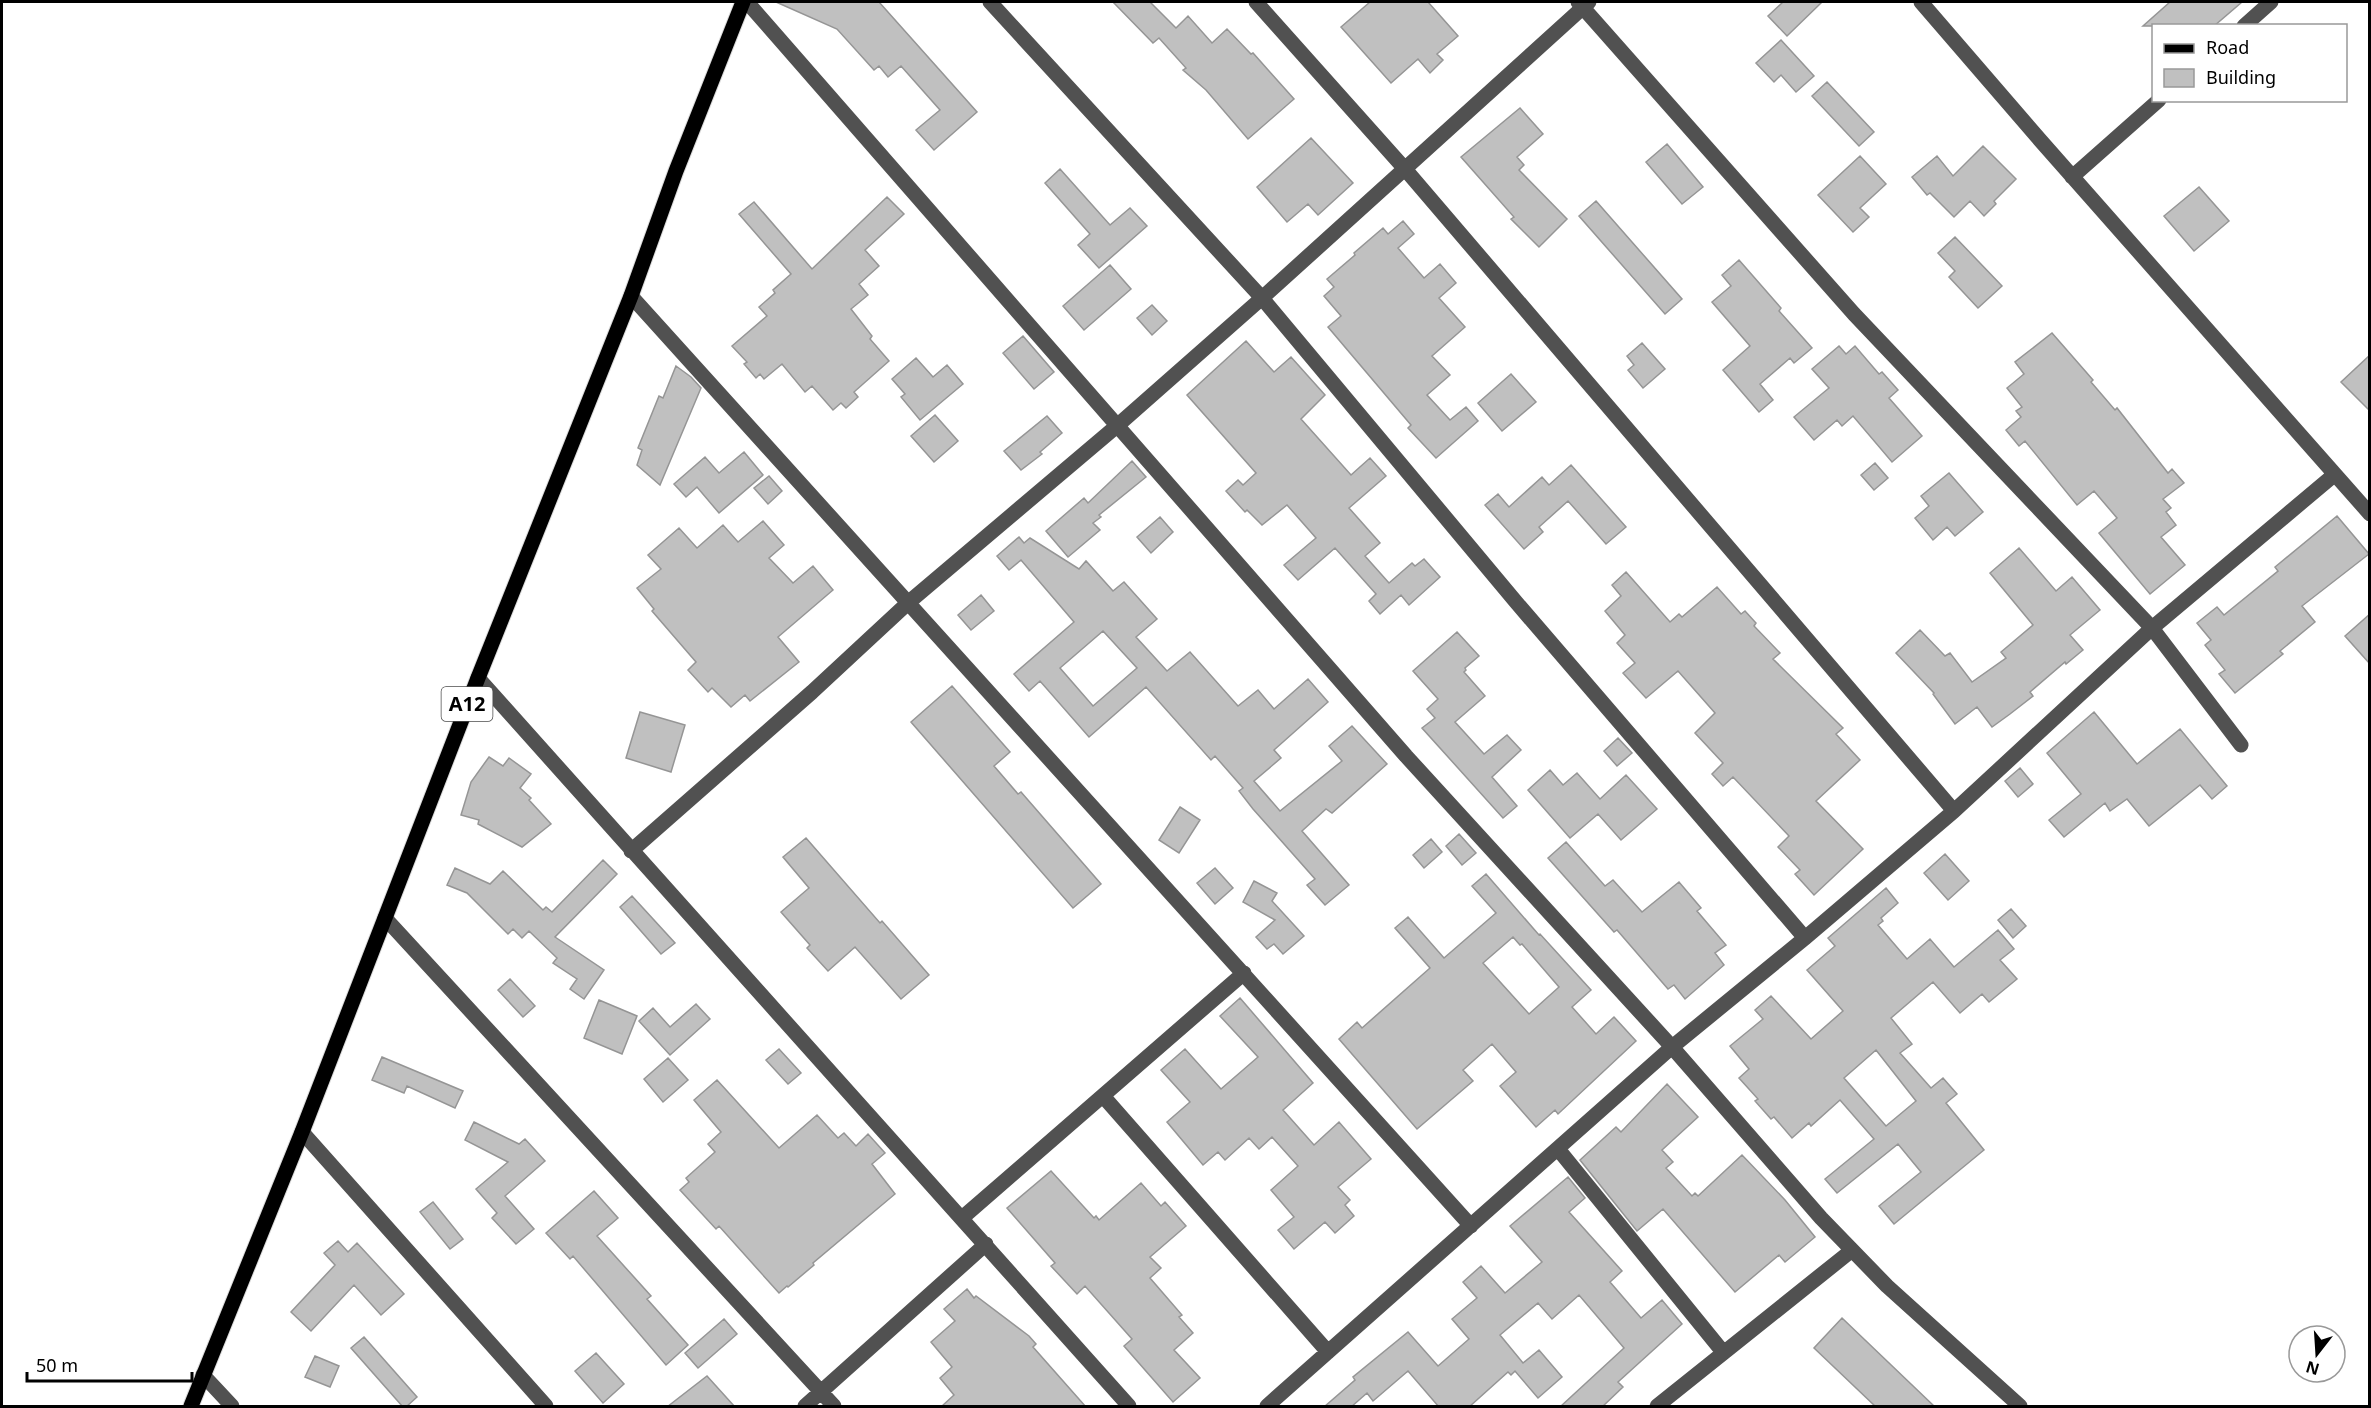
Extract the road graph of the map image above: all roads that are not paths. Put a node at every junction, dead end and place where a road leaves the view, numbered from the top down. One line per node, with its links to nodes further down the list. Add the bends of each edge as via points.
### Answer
1 (745, 2): 11 (main road, A12, via 676,171); 13 (street)
2 (990, 2): 12 (street)
3 (1256, 2): 9 (street)
4 (1921, 2): 10 (street)
5 (2271, 2): 7 (street)
6 (1583, 3): 9 (street); 17 (street, via 1854,314)
7 (2246, 24)
8 (2157, 102): 10 (street)
9 (1405, 169): 12 (street); 20 (street)
10 (2072, 177): 14 (street)
11 (632, 296): 16 (street); 18 (main road, A12)
12 (1262, 298): 13 (street); 23 (street)
13 (1118, 425): 16 (street); 25 (street, via 1406,756)
14 (2334, 475): 15 (street); 17 (street)
15 (2370, 514)
16 (909, 602): 21 (street); 24 (street)
17 (2152, 628): 19 (street); 20 (street)
18 (478, 678): 21 (street); 22 (main road, A12)
19 (2241, 745)
20 (1954, 812): 23 (street)
21 (630, 851): 29 (street)
22 (385, 918): 27 (main road, A12); 36 (street)
23 (1805, 938): 25 (street)
24 (1244, 973): 26 (street); 30 (street)
25 (1672, 1047): 28 (street); 32 (street)
26 (1103, 1096): 29 (street); 33 (street)
27 (302, 1132): 35 (main road, A12); 39 (street)
28 (1558, 1149): 30 (street); 34 (street)
29 (962, 1218): 31 (street)
30 (1471, 1226): 33 (street)
31 (986, 1244): 36 (street); 42 (street)
32 (1851, 1251): 34 (street); 45 (street)
33 (1328, 1352): 43 (street)
34 (1723, 1352): 44 (street)
35 (203, 1375): 37 (main road, A12); 38 (street)
36 (822, 1392): 40 (street); 41 (street)
37 (191, 1407)
38 (232, 1407)
39 (546, 1407)
40 (805, 1407)
41 (834, 1407)
42 (1129, 1407)
43 (1267, 1407)
44 (1657, 1407)
45 (2020, 1407)

